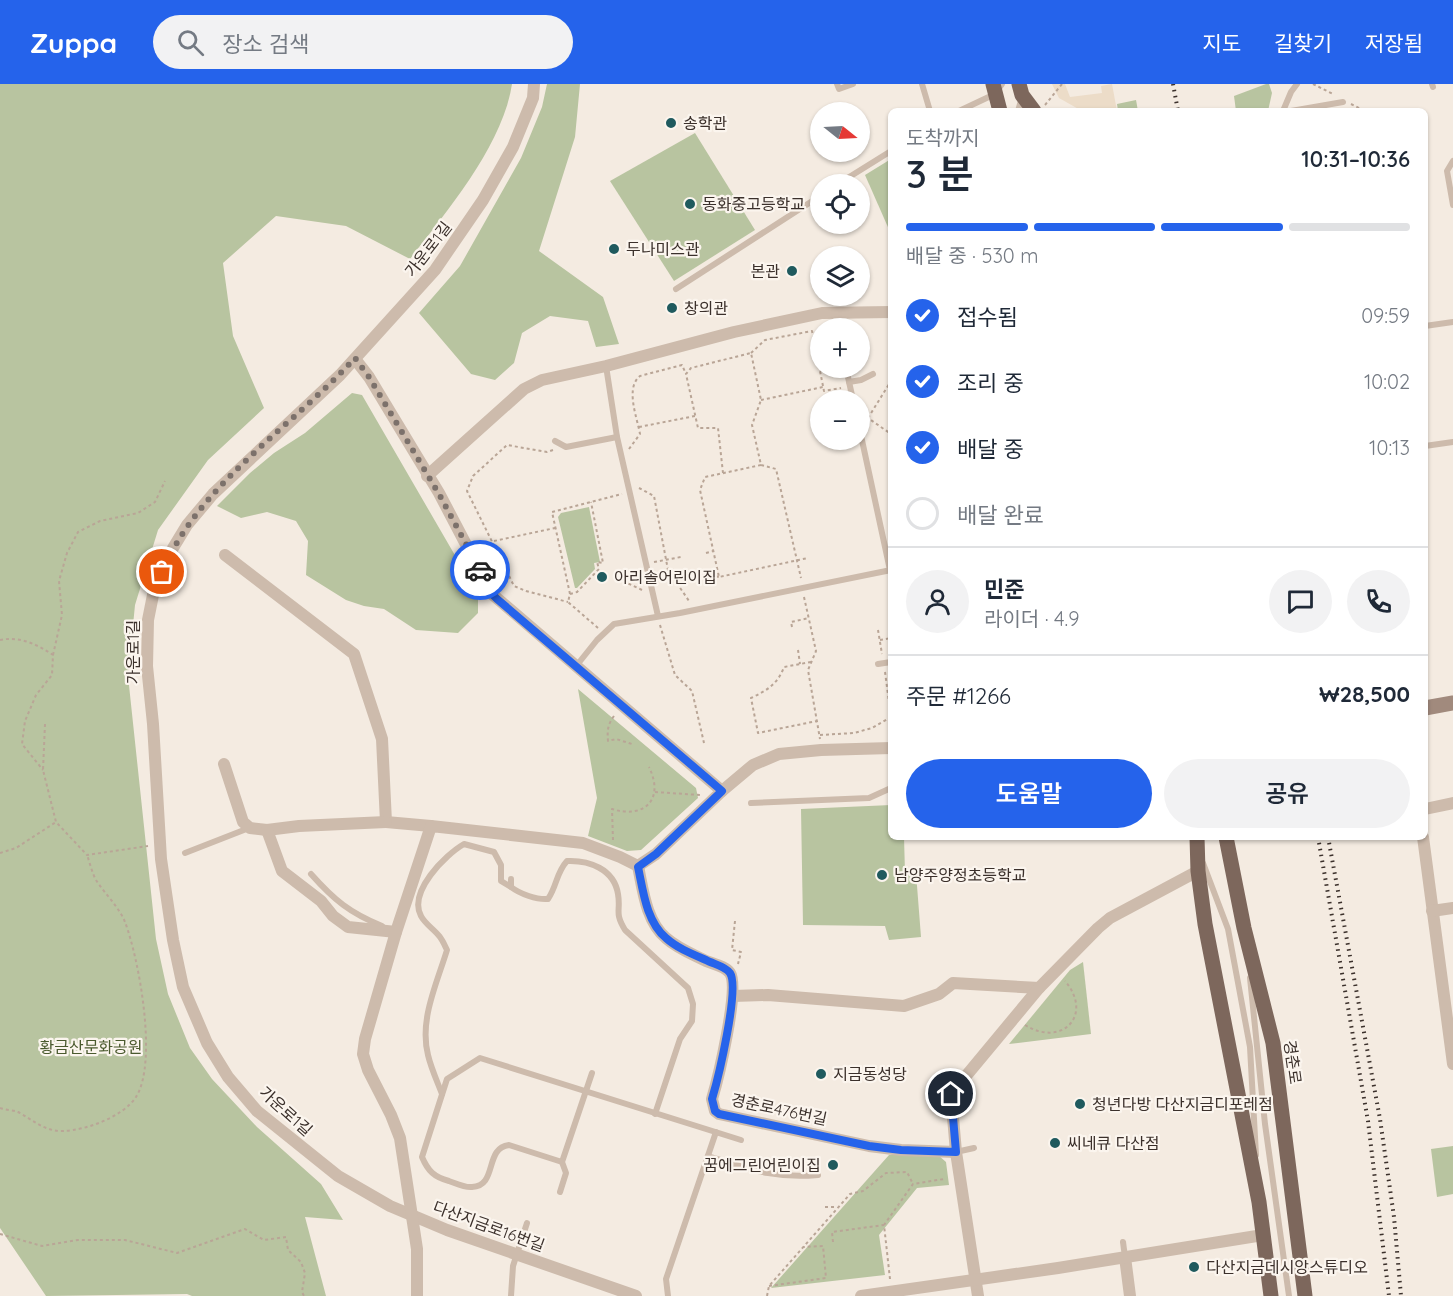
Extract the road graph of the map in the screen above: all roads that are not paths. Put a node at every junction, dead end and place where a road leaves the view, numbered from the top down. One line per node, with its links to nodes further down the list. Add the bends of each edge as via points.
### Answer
1 (534, 84): 27 (street, 가운로1길, via 533,98 513,147 483,200 435,270)
2 (837, 84): 3 (lane, via 839,89)
3 (853, 84)
4 (922, 84): 9 (lane)
5 (1297, 84): 14 (lane)
6 (997, 87): 10 (lane); 11 (main road)
7 (1021, 90): 12 (lane); 13 (main road)
8 (1343, 102): 15 (lane)
9 (929, 108)
10 (964, 108)
11 (1000, 108)
12 (1018, 108)
13 (1039, 108)
14 (1284, 108)
15 (1308, 108)
16 (888, 153): 18 (lane)
17 (1453, 161): 20 (lane, via 1447,171)
18 (854, 174)
19 (810, 202): 21 (lane)
20 (1453, 205)
21 (676, 289)
22 (841, 311): 23 (street); 24 (lane); 28 (street, via 734,332)
23 (888, 312)
24 (841, 318)
25 (1453, 322): 26 (lane)
26 (1428, 326)
27 (355, 358): 38 (street); 88 (street, 가운로1길, via 213,494 187,525 154,590 148,620 147,666 159,844 173,940 183,987 207,1043 228,1077 257,1111 330,1170)
28 (606, 366): 33 (lane); 38 (street, via 524,389)
29 (873, 374): 31 (lane)
30 (848, 378): 31 (lane)
31 (849, 382): 32 (lane)
32 (851, 390)
33 (617, 437): 34 (lane, via 566,447); 42 (lane)
34 (555, 441)
35 (1453, 442): 36 (lane)
36 (1428, 446)
37 (864, 450): 40 (lane)
38 (427, 476): 45 (street, via 492,594)
39 (225, 555): 55 (street, via 354,654 382,739)
40 (888, 561)
41 (888, 570): 42 (lane)
42 (658, 616): 45 (lane, via 614,624)
43 (888, 662): 44 (lane)
44 (878, 664)
45 (577, 665): 51 (street)
46 (1453, 703): 47 (street)
47 (1428, 707)
48 (888, 748): 51 (street, via 779,754 753,765)
49 (224, 764): 57 (street, via 243,822)
50 (888, 789): 52 (lane, via 868,798)
51 (722, 791): 63 (street)
52 (751, 803)
53 (1453, 803): 54 (street)
54 (1428, 808)
55 (387, 822): 56 (street); 58 (street)
56 (431, 826): 63 (street, via 583,843); 71 (street)
57 (250, 828): 58 (street); 62 (lane)
58 (267, 830): 71 (street, via 282,871 333,916 348,927)
59 (1227, 840): 70 (main road, 경춘로)
60 (1423, 840): 69 (street)
61 (1198, 844): 64 (main road); 87 (lane, via 1228,929 1250,1047)
62 (185, 853)
63 (638, 867): 73 (street, 경춘로476번길, via 644,899 664,937 723,967 732,981)
64 (1198, 871): 72 (street, via 1110,918); 87 (main road)
65 (311, 874): 71 (lane, via 332,898 357,916)
66 (511, 879): 67 (lane)
67 (511, 887): 77 (lane, via 501,881 501,865 494,852 464,844 426,881 417,906 421,918 447,950 426,1026 428,1053); 78 (lane, via 548,899 567,861 581,861 603,869 614,881 618,894 619,921 688,988 693,1004 692,1021 680,1039)
68 (1453, 908): 69 (street)
69 (1432, 911): 74 (street)
70 (1244, 928): 103 (lane); 104 (main road, 경춘로, via 1273,1043)
71 (396, 932): 88 (street, via 363,1054 400,1138)
72 (1039, 988): 73 (street, via 953,983 939,994 904,1006 768,995); 82 (street, via 951,1094)
73 (733, 996): 82 (street, 경춘로476번길, via 712,1099 719,1114 869,1146)
74 (1453, 1064)
75 (592, 1073): 76 (lane)
76 (585, 1092): 77 (lane, via 480,1058 447,1079); 78 (lane); 84 (lane)
77 (442, 1095): 84 (lane, via 422,1157 428,1170 438,1178 471,1187 482,1184 501,1146)
78 (655, 1114): 79 (lane)
79 (716, 1132): 80 (lane); 83 (lane)
80 (741, 1140)
81 (974, 1148): 82 (lane)
82 (956, 1152): 94 (street)
83 (708, 1156): 85 (lane, via 765,1174); 98 (lane, via 666,1279)
84 (562, 1162): 86 (lane, via 566,1173)
85 (818, 1175)
86 (560, 1192)
87 (1259, 1202): 90 (main road)
88 (410, 1214): 92 (street, 다산지금로16번길); 95 (street, 다산지금로16번길, via 417,1249)
89 (527, 1223): 92 (lane)
90 (1263, 1235): 93 (street); 102 (main road)
91 (1123, 1242): 93 (lane)
92 (517, 1254): 96 (lane); 97 (street, 다산지금로16번길)
93 (1125, 1257): 94 (street); 101 (street)
94 (976, 1280): 99 (street); 100 (street)
95 (417, 1296)
96 (511, 1296)
97 (636, 1296)
98 (668, 1296)
99 (861, 1296)
100 (978, 1296)
101 (1130, 1296)
102 (1271, 1296)
103 (1289, 1296)
104 (1305, 1296)

